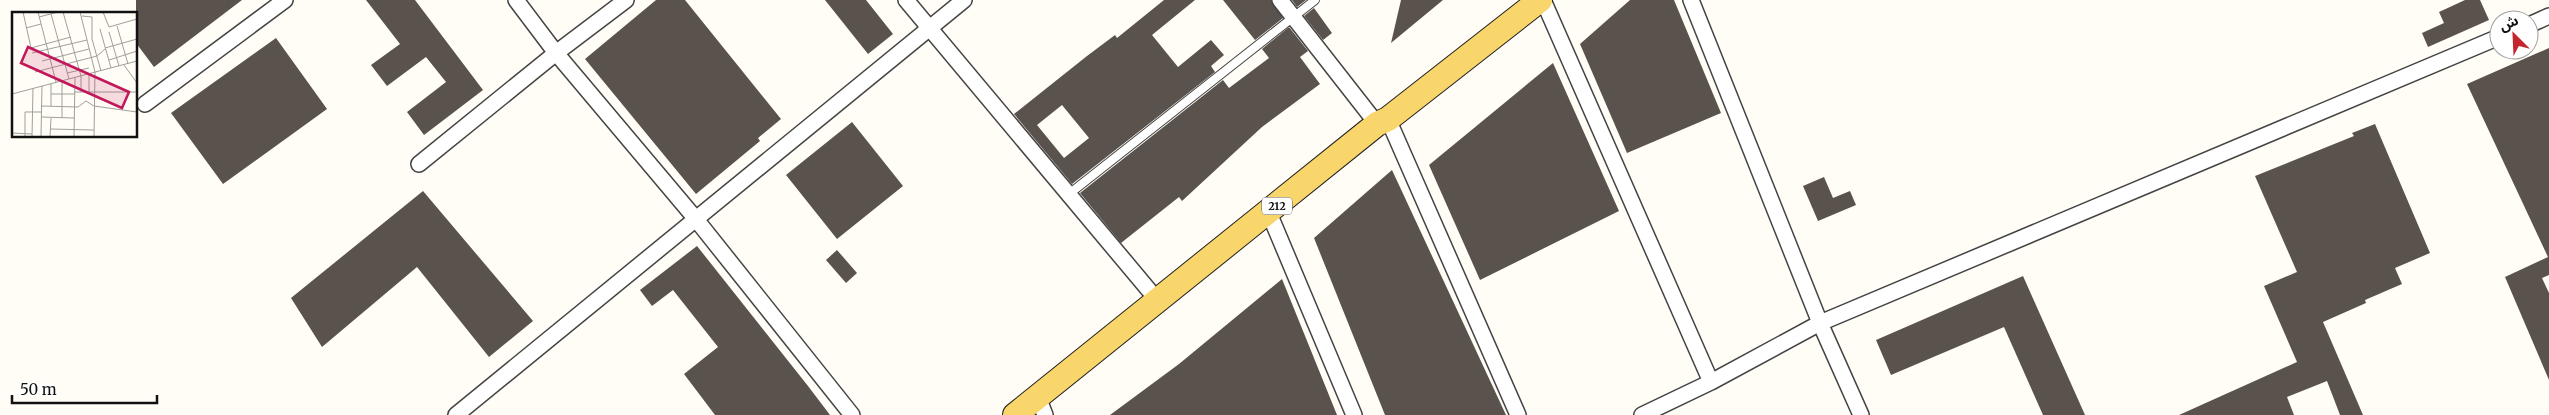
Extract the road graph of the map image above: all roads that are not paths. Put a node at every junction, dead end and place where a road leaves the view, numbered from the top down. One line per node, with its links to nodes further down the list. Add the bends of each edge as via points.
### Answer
1 (285, 0): 14 (street)
2 (516, 0): 13 (street)
3 (626, 0): 13 (street)
4 (906, 0): 11 (street)
5 (964, 0): 11 (street)
6 (1280, 0): 10 (street)
7 (1314, 0): 10 (lane)
8 (1541, 0): 15 (main road, 212); 22 (street)
9 (1691, 0): 21 (street)
10 (1293, 17): 15 (street); 17 (lane)
11 (929, 27): 17 (street); 19 (street)
12 (2489, 41): 21 (street)
13 (556, 53): 16 (street); 19 (street)
14 (145, 104)
15 (1382, 121): 18 (main road, 212); 28 (street)
16 (418, 164)
17 (1069, 194): 20 (street)
18 (1269, 213): 20 (main road, 212); 27 (street)
19 (695, 218): 24 (street); 25 (street)
20 (1158, 301): 23 (main road, 212)
21 (1820, 323): 22 (street); 30 (street)
22 (1711, 382): 29 (street)
23 (1042, 406): 26 (main road, 212)
24 (456, 415)
25 (852, 415)
26 (1015, 415)
27 (1354, 415)
28 (1518, 415)
29 (1642, 415)
30 (1861, 415)

